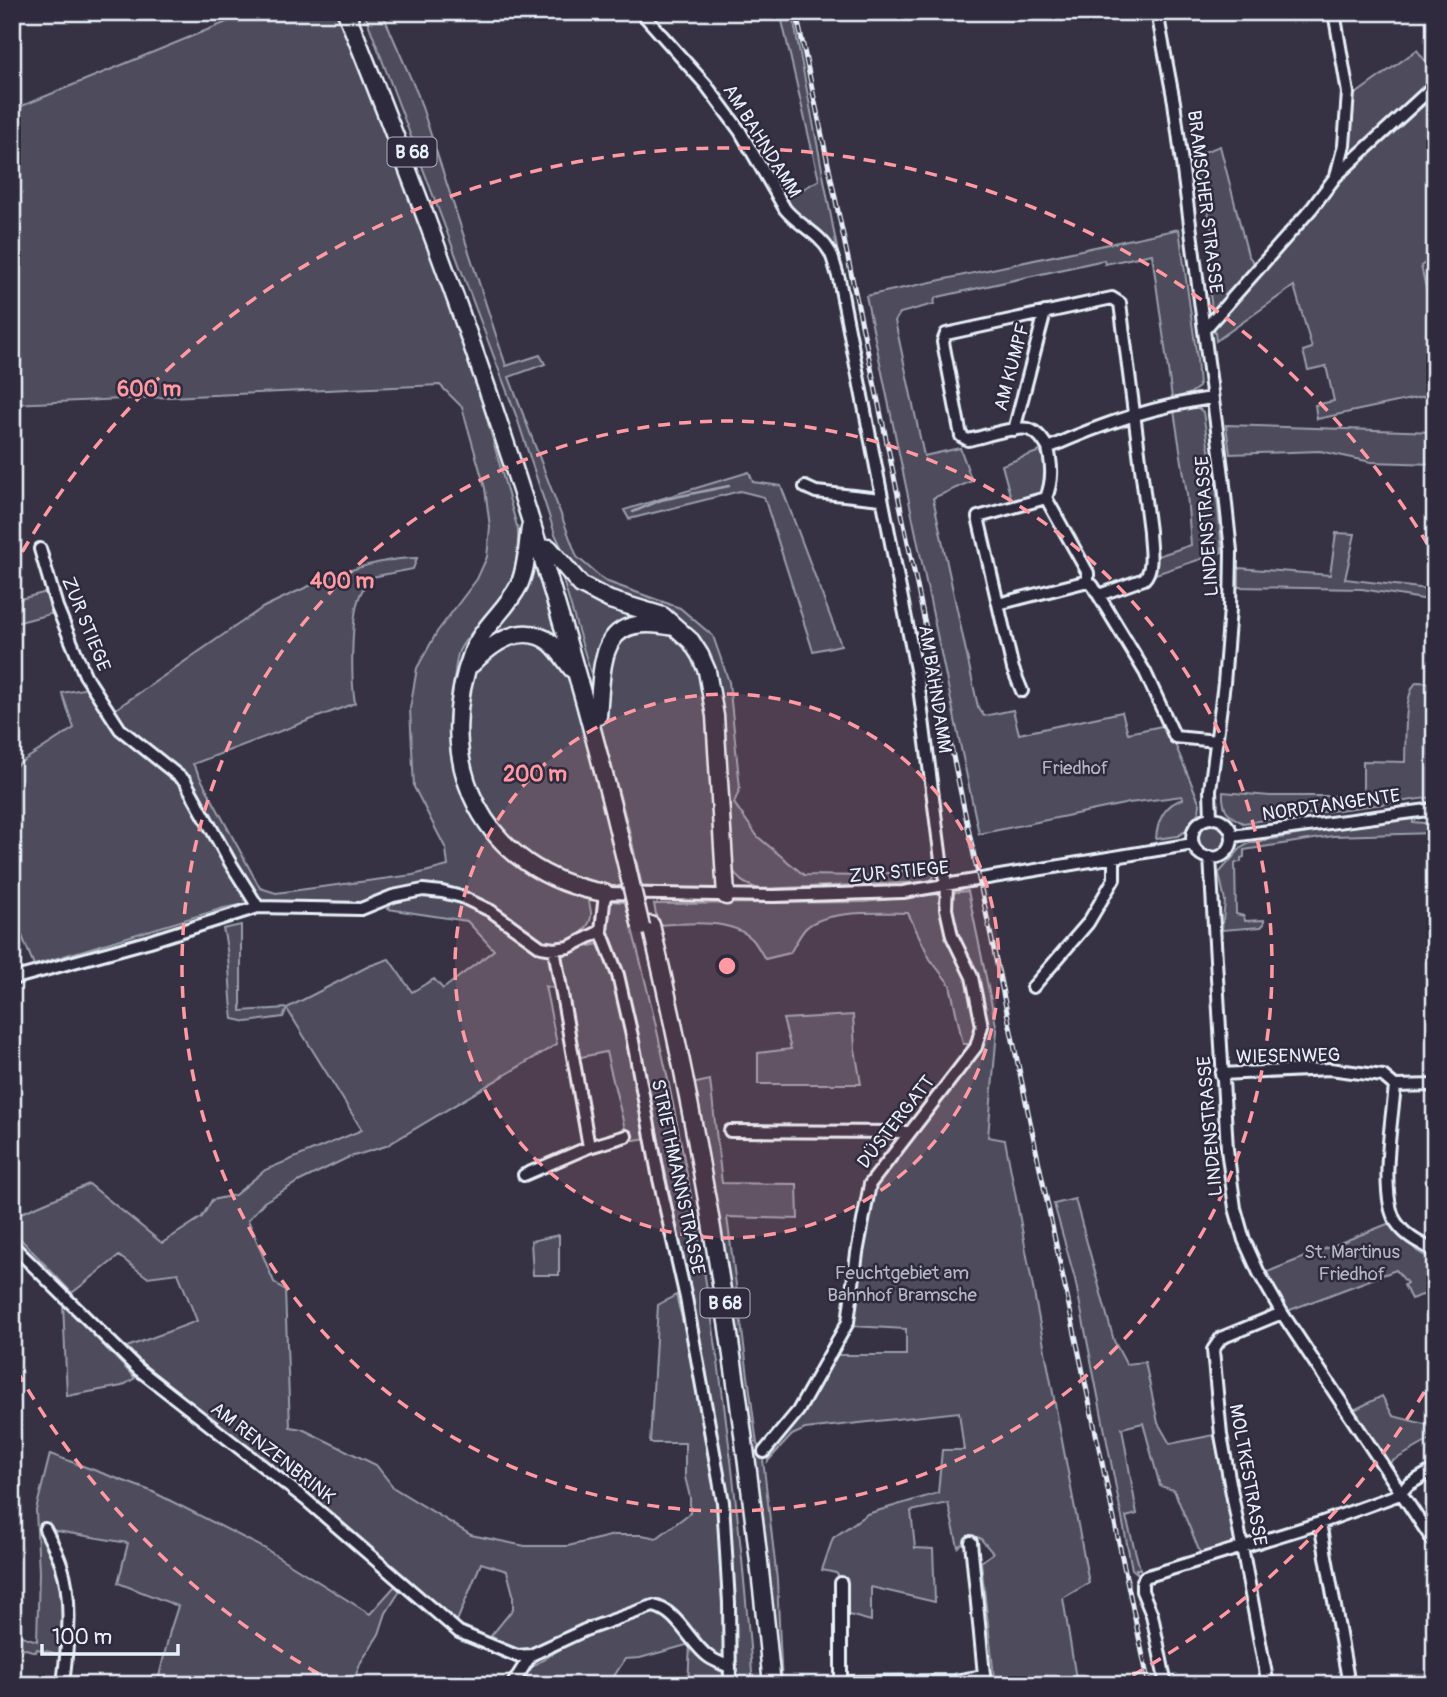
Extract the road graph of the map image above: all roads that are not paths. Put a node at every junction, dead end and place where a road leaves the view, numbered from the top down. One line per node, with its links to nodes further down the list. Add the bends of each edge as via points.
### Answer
1 (346, 12): 17 (highway, B 68, via 433,234)
2 (357, 12): 18 (highway, B 68, via 471,311)
3 (641, 12): 16 (street, AM BAHNDAMM, via 706,85 785,209 830,252)
4 (1157, 12): 9 (street, BRAMSCHER STRASSE, via 1174,102)
5 (1334, 12): 7 (street, via 1348,93)
6 (1435, 85): 7 (street)
7 (1336, 176): 9 (street)
8 (1045, 312): 11 (street, AM KUMPF, via 1112,298 1120,303); 12 (street, AM KUMPF); 12 (street, AM KUMPF, via 946,334 943,342 961,436 968,440)
9 (1204, 330): 10 (street, BRAMSCHER STRASSE)
10 (1212, 398): 11 (street); 28 (street, LINDENSTRASSE, via 1228,513 1231,578)
11 (1134, 414): 13 (street); 21 (street, via 1149,531 1149,574)
12 (1014, 430): 13 (street, AM KUMPF, via 1028,429 1041,436)
13 (1048, 448): 15 (street, via 1052,484)
14 (805, 487): 16 (street)
15 (1046, 498): 20 (street, via 1088,573); 22 (street, via 978,517)
16 (881, 499): 36 (street, AM BAHNDAMM, via 918,680)
17 (530, 522): 24 (highway, B 68, via 519,584 474,649); 25 (highway, B 68)
18 (549, 548): 23 (highway, B 68, via 594,594 663,615); 27 (highway, B 68)
19 (40, 549): 39 (street, ZUR STIEGE, via 85,675 120,729 185,781)
20 (1088, 581): 21 (street); 22 (street)
21 (1099, 595): 28 (street, via 1145,672 1175,737)
22 (998, 604): 26 (street)
23 (677, 628): 27 (highway, B 68, via 645,623 622,631 611,641 603,664); 38 (highway, B 68, via 700,655 711,690)
24 (468, 668): 25 (highway, B 68, via 496,643 524,634 551,643); 37 (highway, B 68, via 460,698 458,743 466,785 486,823 536,870 580,889)
25 (576, 674): 35 (highway, B 68)
26 (1022, 691)
27 (598, 716): 35 (highway, B 68)
28 (1217, 741): 30 (street, LINDENSTRASSE)
29 (1435, 809): 31 (street, NORDTANGENTE)
30 (1211, 818): 31 (street, via 1223,821); 32 (street, via 1196,826)
31 (1232, 836): 33 (street, via 1226,852)
32 (1193, 844): 33 (street); 34 (street, ZUR STIEGE)
33 (1210, 857): 45 (street, LINDENSTRASSE)
34 (1114, 858): 36 (street, ZUR STIEGE); 44 (street, via 1114,880 1088,923)
35 (631, 866): 40 (highway, B 68)
36 (947, 885): 38 (street, ZUR STIEGE, via 865,894); 49 (street, DÜSTERGATT, via 952,936 972,977 982,1026 976,1047)
37 (605, 892): 38 (street, ZUR STIEGE); 41 (street, STRIETHMANNSTRASSE)
38 (726, 896)
39 (258, 907): 42 (street, via 361,909 413,892 442,892 492,911 541,947); 43 (street)
40 (645, 926): 73 (highway, B 68, via 711,1284 741,1493); 74 (highway, B 68, via 688,1095 722,1282)
41 (601, 931): 42 (street); 66 (street, STRIETHMANNSTRASSE, via 618,975 709,1418 723,1502)
42 (554, 949): 51 (street)
43 (12, 979)
44 (1033, 987)
45 (1221, 1074): 47 (street, WIESENWEG, via 1330,1069 1383,1076); 55 (street, LINDENSTRASSE, via 1235,1208 1244,1240)
46 (1435, 1085): 47 (street, WIESENWEG)
47 (1395, 1086): 54 (street, via 1387,1189 1395,1221 1414,1241)
48 (730, 1131): 49 (street)
49 (910, 1132): 56 (street, DÜSTERGATT, via 870,1184 848,1322 798,1412)
50 (626, 1136): 51 (street)
51 (589, 1147): 52 (street)
52 (524, 1174)
53 (12, 1245): 65 (street, AM RENZENBRINK, via 138,1370 305,1499 459,1632 517,1656)
54 (1435, 1251)
55 (1282, 1313): 58 (street, LINDENSTRASSE); 63 (street, MOLTKESTRASSE, via 1221,1338 1213,1350 1221,1434)
56 (764, 1452)
57 (1435, 1469): 58 (street)
58 (1400, 1494): 59 (street); 62 (street, LINDENSTRASSE)
59 (1320, 1523): 63 (street); 77 (street)
60 (46, 1529): 70 (street, via 61,1564 68,1600)
61 (971, 1542): 67 (street)
62 (1435, 1544)
63 (1243, 1548): 75 (street, via 1145,1577 1142,1591 1152,1615); 76 (street, MOLTKESTRASSE)
64 (841, 1583): 68 (street)
65 (531, 1655): 66 (street, via 653,1606 662,1607 708,1656); 71 (street)
66 (730, 1667): 72 (street, STRIETHMANNSTRASSE)
67 (984, 1681): 69 (street)
68 (841, 1683): 69 (street)
69 (899, 1683)
70 (63, 1685)
71 (512, 1685)
72 (730, 1685)
73 (761, 1685)
74 (772, 1685)
75 (1166, 1685)
76 (1268, 1685)
77 (1349, 1685)

